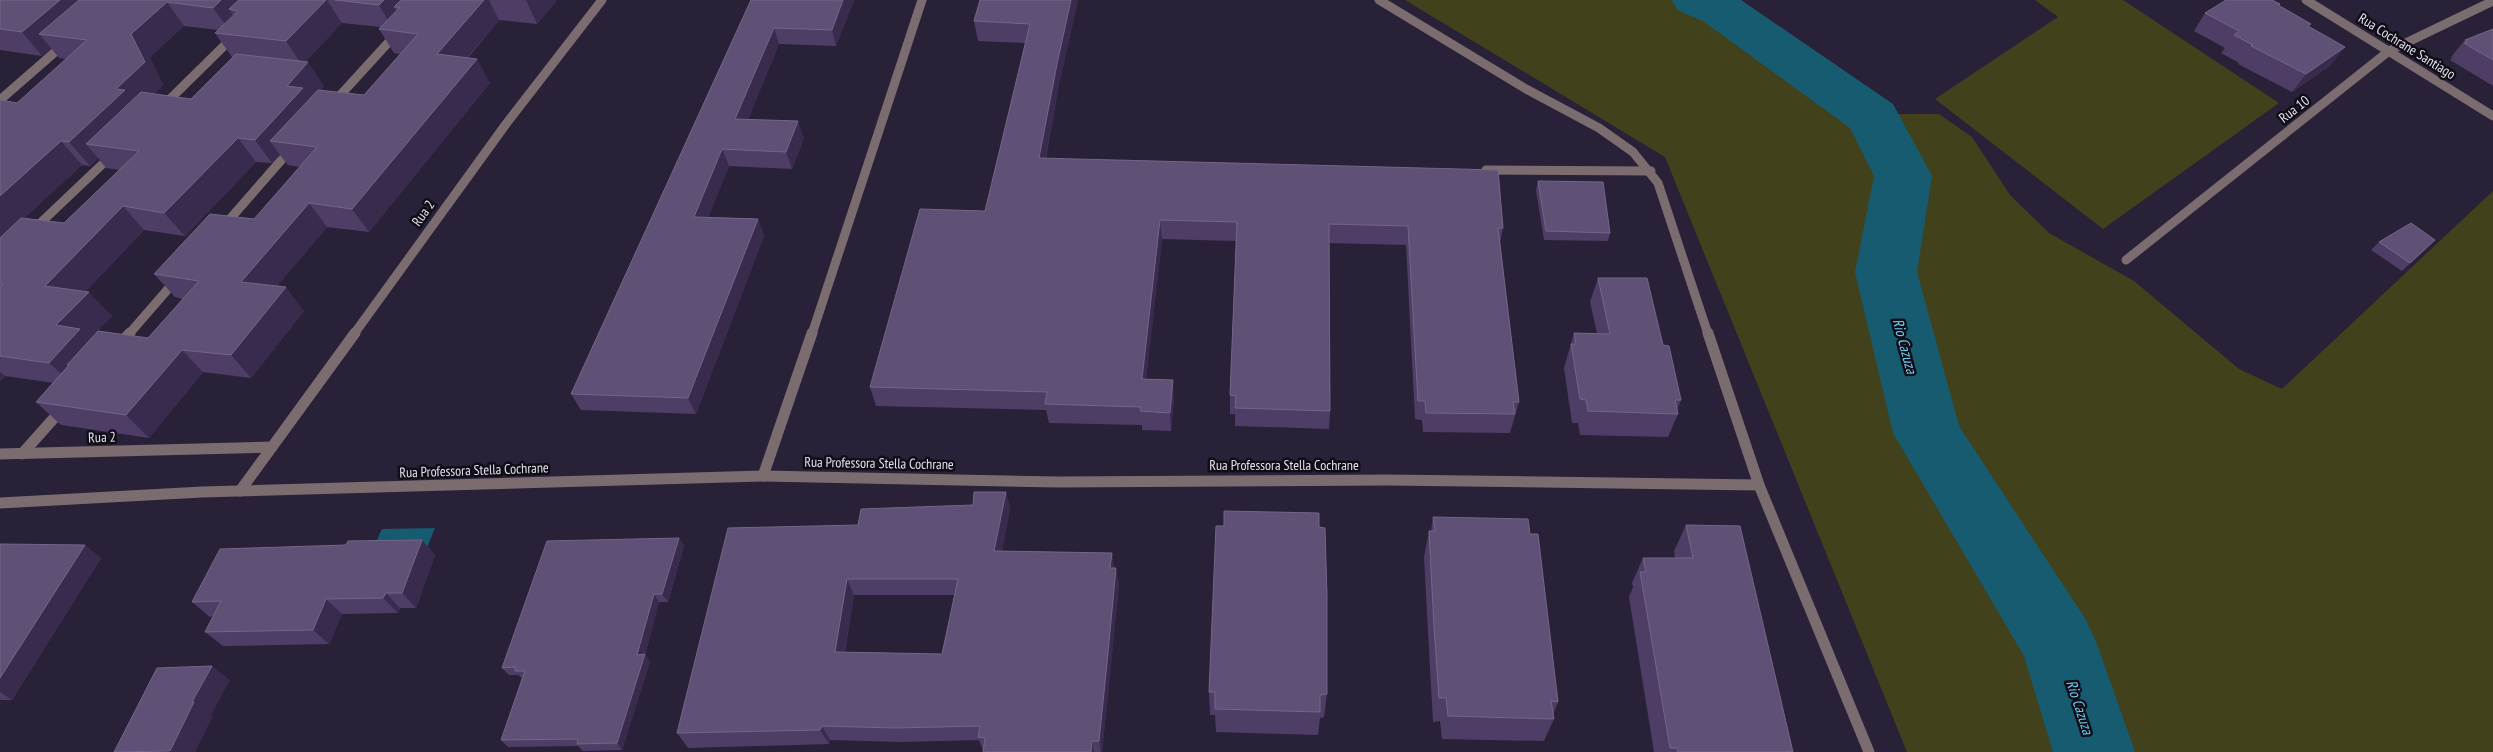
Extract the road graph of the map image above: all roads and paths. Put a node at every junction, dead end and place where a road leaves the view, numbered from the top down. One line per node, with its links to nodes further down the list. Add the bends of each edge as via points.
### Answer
1 (602, 0): 24 (street, Rua 2, via 506,124)
2 (922, 0): 27 (street)
3 (1379, 0): 17 (street, via 1526,90 1598,129 1639,157)
4 (2306, 0): 9 (street, Rua Cochrane Santiago)
5 (2493, 1): 9 (street, Rua 10)
6 (243, 28): 12 (street)
7 (401, 29): 11 (street)
8 (72, 38): 10 (street)
9 (2389, 51): 13 (street, Rua Cochrane Santiago); 20 (street, Rua 10)
10 (0, 100)
11 (328, 108)
12 (157, 112)
13 (2493, 116)
14 (296, 144): 18 (street)
15 (121, 146): 19 (street)
16 (1478, 170): 17 (street)
17 (1652, 171): 28 (street)
18 (218, 233)
19 (28, 235)
20 (2126, 260)
21 (185, 270): 22 (street)
22 (113, 351)
23 (68, 402): 26 (street)
24 (272, 447): 26 (street, Rua 2); 29 (street, Rua 2)
25 (0, 454): 26 (street)
26 (22, 454)
27 (763, 476): 28 (street, Rua Professora Stella Cochrane, via 1059,482 1388,480); 29 (street, Rua Professora Stella Cochrane)
28 (1759, 486): 31 (street)
29 (240, 491): 30 (street, Rua Professora Stella Cochrane)
30 (0, 503)
31 (1869, 752)

